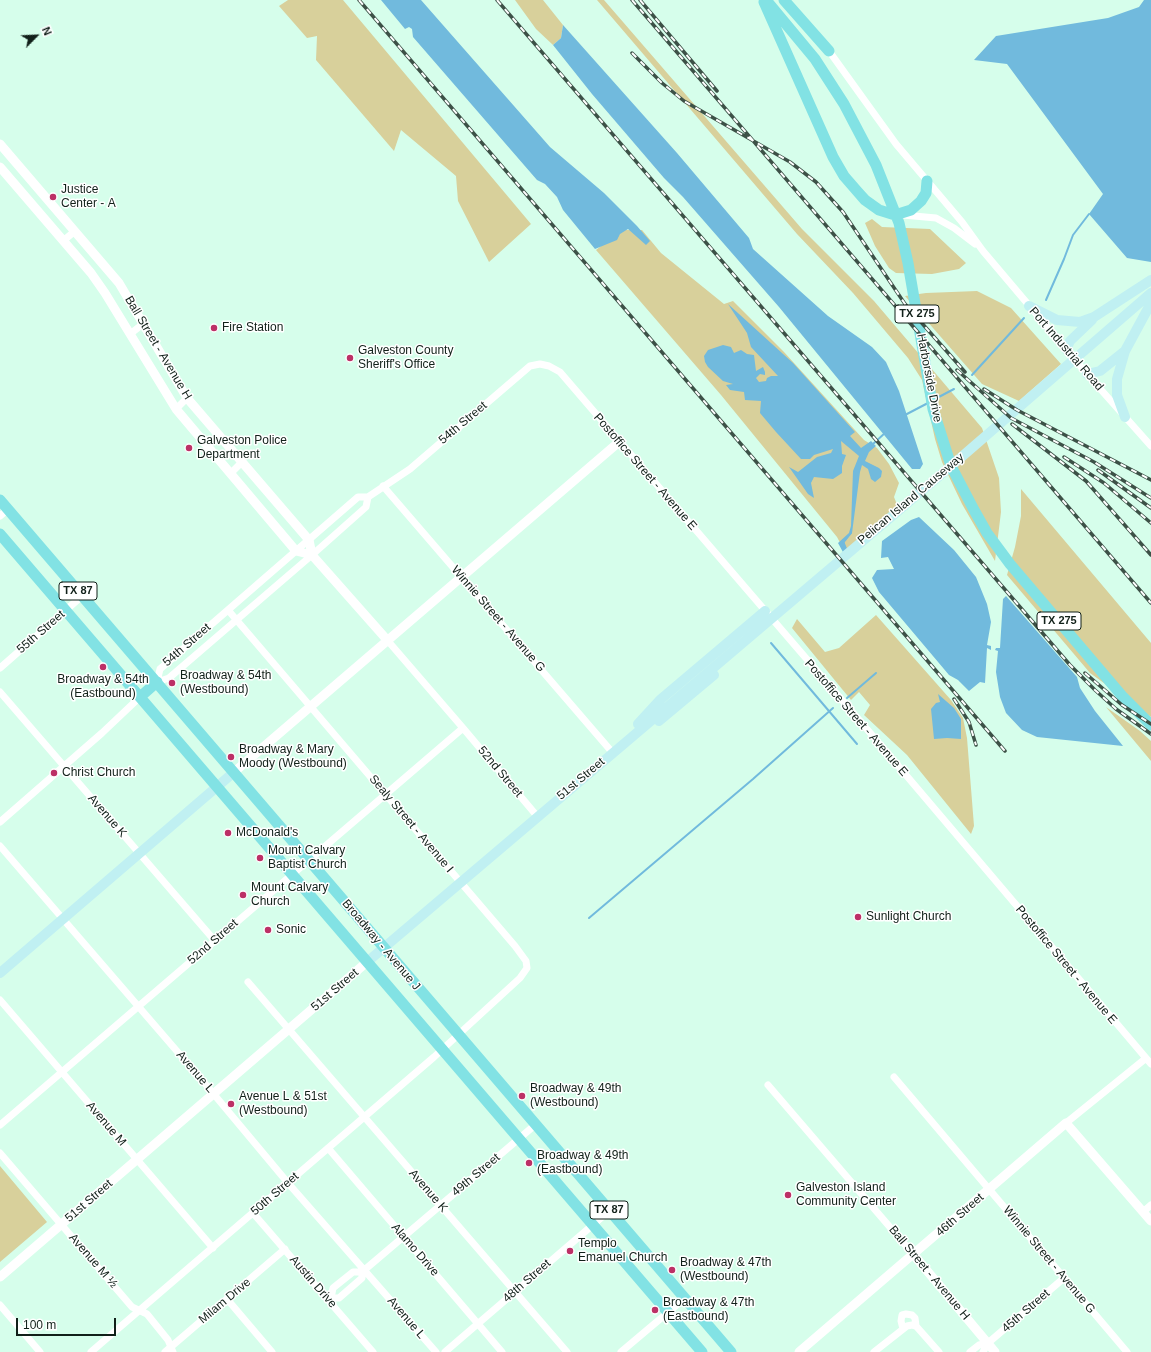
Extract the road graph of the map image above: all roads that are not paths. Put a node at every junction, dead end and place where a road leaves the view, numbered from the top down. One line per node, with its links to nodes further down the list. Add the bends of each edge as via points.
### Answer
1 (763, 0): 8 (main road, via 833,157 844,176 865,200 879,210)
2 (766, 0): 29 (main road, Harborside Drive / TX 275, via 816,59 844,104 876,165 899,222 933,409)
3 (784, 0): 4 (main road)
4 (829, 51): 7 (street, Port Industrial Road, via 896,144)
5 (1, 148): 9 (street, Ball Street - Avenue H)
6 (0, 167): 10 (street, Ball Street - Avenue H)
7 (927, 181): 8 (main road, via 926,193 921,201 911,210); 11 (street, Port Industrial Road)
8 (895, 215): 11 (street, Port Industrial Road, via 936,218 954,228)
9 (75, 231): 10 (street); 17 (street, Ball Street - Avenue H, via 119,283)
10 (63, 241): 18 (street, Ball Street - Avenue H, via 105,293)
11 (983, 251): 15 (street, Port Industrial Road)
12 (1151, 280): 16 (main road)
13 (1151, 292): 29 (main road, Pelican Island Causeway)
14 (1151, 303): 20 (main road)
15 (1029, 306): 16 (main road, via 1057,320 1080,322); 19 (street, Port Industrial Road)
16 (1094, 317): 19 (main road, via 1070,341)
17 (143, 324): 18 (street); 23 (street, Ball Street - Avenue H)
18 (130, 334): 24 (street, Ball Street - Avenue H)
19 (1066, 349): 22 (street, Port Industrial Road)
20 (1125, 351): 22 (main road, via 1100,371); 25 (main road, via 1117,379 1118,395)
21 (560, 372): 26 (street, Postoffice Street - Avenue E); 31 (street, 54th Street, via 540,364 530,366 410,469)
22 (1087, 374): 25 (street, Port Industrial Road)
23 (187, 398): 24 (street); 28 (street, Ball Street - Avenue H)
24 (176, 409): 30 (street, Ball Street - Avenue H)
25 (1125, 417): 27 (street, Port Industrial Road)
26 (619, 442): 39 (street); 43 (street, Postoffice Street - Avenue E)
27 (1151, 446)
28 (242, 462): 30 (street); 36 (street, Ball Street - Avenue H)
29 (951, 466): 51 (main road, Pelican Island Causeway); 53 (main road, Harborside Drive / TX 275, via 987,533 1010,564)
30 (231, 473): 37 (street, Ball Street - Avenue H)
31 (383, 486): 32 (street, 54th Street); 39 (street, Winnie Street - Avenue G)
32 (368, 497): 36 (street, 54th Street, via 358,497); 38 (street, 54th Street, via 366,507)
33 (0, 500): 34 (main road, Broadway - Avenue J / TX 87)
34 (4, 513): 40 (main road, Broadway - Avenue J / TX 87)
35 (0, 534): 41 (main road, Broadway - Avenue J / TX 87)
36 (309, 540): 37 (street, 54th Street); 38 (street, Ball Street - Avenue H)
37 (296, 551): 38 (street); 42 (street, 54th Street)
38 (312, 555): 44 (street, 54th Street); 46 (street)
39 (462, 578): 46 (street); 56 (street, Winnie Street - Avenue G)
40 (82, 596): 41 (street, 55th Street); 48 (main road, Broadway - Avenue J / TX 87)
41 (66, 610): 47 (street, 55th Street); 50 (main road, Broadway - Avenue J / TX 87)
42 (228, 610): 44 (street, Sealy Street - Avenue I); 48 (street, 54th Street, via 160,669)
43 (764, 611): 45 (street, Postoffice Street - Avenue E); 55 (main road, via 661,699)
44 (235, 619): 48 (street, 54th Street, via 168,678); 52 (street, Sealy Street - Avenue I)
45 (775, 622): 55 (main road, via 676,708); 79 (street, Postoffice Street - Avenue E)
46 (388, 641): 52 (street); 54 (street, 52nd Street)
47 (0, 668)
48 (157, 682): 50 (main road); 58 (main road, Broadway - Avenue J / TX 87)
49 (0, 692): 57 (street, Avenue K)
50 (140, 697): 57 (street); 59 (main road, Broadway - Avenue J / TX 87)
51 (670, 703): 55 (main road, 51st Street)
52 (311, 706): 58 (street); 60 (street, Sealy Street - Avenue I)
53 (1151, 726)
54 (463, 728): 60 (street, 52nd Street); 61 (street, 52nd Street)
55 (625, 742): 56 (main road, 51st Street)
56 (612, 752): 61 (main road, 51st Street)
57 (64, 766): 62 (street); 64 (street, Avenue K)
58 (234, 773): 59 (main road); 65 (main road, Broadway - Avenue J / TX 87)
59 (217, 788): 64 (main road); 66 (main road, Broadway - Avenue J / TX 87)
60 (385, 793): 65 (street, 52nd Street); 67 (street, Sealy Street - Avenue I)
61 (537, 816): 67 (main road, 51st Street)
62 (0, 822)
63 (0, 846): 68 (street, Avenue L)
64 (140, 854): 68 (main road); 69 (street, Avenue K)
65 (308, 860): 66 (street, 52nd Street); 70 (main road, Broadway - Avenue J / TX 87)
66 (291, 875): 69 (street, 52nd Street); 71 (main road, Broadway - Avenue J / TX 87)
67 (460, 882): 70 (main road, 51st Street); 77 (street, Sealy Street - Avenue I, via 515,946 526,961 527,968 520,978)
68 (63, 919): 72 (main road); 75 (street, Avenue L)
69 (215, 941): 75 (street, 52nd Street)
70 (384, 948): 71 (main road, 51st Street); 77 (main road, Broadway - Avenue J / TX 87)
71 (367, 962): 76 (street, 51st Street); 78 (main road, Broadway - Avenue J / TX 87)
72 (0, 973)
73 (248, 982): 76 (street, Avenue K)
74 (0, 1000): 81 (street, Avenue M)
75 (138, 1006): 81 (street, 52nd Street); 84 (street, Avenue L)
76 (290, 1030): 84 (street, 51st Street); 85 (street, Avenue K)
77 (458, 1036): 78 (street, 50th Street); 88 (main road, Broadway - Avenue J / TX 87)
78 (442, 1050): 85 (street, 50th Street); 89 (main road, Broadway - Avenue J / TX 87)
79 (1145, 1059): 80 (street, Postoffice Street - Avenue E); 86 (street, 46th Street)
80 (1151, 1064)
81 (62, 1072): 87 (street, 52nd Street); 92 (street, Avenue M)
82 (894, 1077): 94 (street, Winnie Street - Avenue G)
83 (768, 1085): 106 (street, Ball Street - Avenue H)
84 (214, 1094): 92 (street, 51st Street); 93 (street, Avenue L)
85 (365, 1117): 90 (street, 50th Street); 95 (street, Avenue K)
86 (1066, 1124): 94 (street, 46th Street); 98 (street)
87 (0, 1125)
88 (535, 1125): 89 (street, 49th Street); 97 (main road, Broadway - Avenue J / TX 87)
89 (518, 1139): 95 (street, 49th Street); 102 (main road, Broadway - Avenue J / TX 87)
90 (328, 1148): 93 (street, 50th Street); 103 (street, Alamo Drive)
91 (0, 1154): 101 (street, Avenue M ½)
92 (137, 1160): 101 (street, 51st Street); 104 (street, Avenue M)
93 (288, 1183): 99 (street, 50th Street); 107 (street, Avenue L)
94 (990, 1189): 106 (street, 46th Street); 109 (street, Winnie Street - Avenue G)
95 (440, 1205): 103 (street, 49th Street); 110 (street, Avenue K)
96 (1151, 1205): 98 (street)
97 (609, 1211): 102 (street, 48th Street); 111 (main road, Broadway - Avenue J / TX 87)
98 (1143, 1212): 100 (street)
99 (253, 1213): 104 (street, 50th Street); 105 (street, Austin Drive)
100 (1151, 1221)
101 (62, 1225): 108 (street, 51st Street); 115 (street, Avenue M ½, via 132,1307)
102 (592, 1225): 110 (street, 48th Street); 116 (main road, Broadway - Avenue J / TX 87)
103 (403, 1236): 107 (street, 49th Street); 117 (street, Alamo Drive)
104 (212, 1248): 115 (street, 50th Street)
105 (285, 1250): 112 (street, Milam Drive); 113 (street, Austin Drive)
106 (913, 1254): 120 (street, Ball Street - Avenue H); 133 (street, 46th Street)
107 (363, 1271): 113 (street, 49th Street, via 362,1278 339,1298); 113 (street, 49th Street, via 353,1272 333,1288); 126 (street, Avenue L)
108 (0, 1277)
109 (1064, 1278): 120 (street, 45th Street); 139 (street, Winnie Street - Avenue G)
110 (515, 1292): 117 (street, 48th Street); 129 (street, Avenue K)
111 (685, 1298): 116 (street); 132 (main road, Broadway - Avenue J / TX 87)
112 (227, 1299): 121 (street, Milam Drive); 124 (street)
113 (330, 1299): 125 (street, Austin Drive)
114 (0, 1305): 122 (street)
115 (140, 1310): 121 (street, Avenue M ½, via 147,1314 168,1340); 123 (street, 50th Street)
116 (667, 1313): 130 (street); 131 (main road, Broadway - Avenue J / TX 87)
117 (478, 1324): 127 (street, 48th Street); 128 (street, Alamo Drive)
118 (914, 1325): 119 (street); 119 (street, via 915,1318 912,1315 902,1315); 135 (street)
119 (903, 1329): 134 (street)
120 (988, 1343): 136 (street, 45th Street, via 979,1345); 137 (street, 45th Street); 138 (street, Ball Street - Avenue H)
121 (170, 1350)
122 (40, 1352)
123 (91, 1352)
124 (272, 1352)
125 (372, 1352)
126 (436, 1352)
127 (445, 1352)
128 (502, 1352)
129 (567, 1352)
130 (622, 1352)
131 (702, 1352)
132 (731, 1352)
133 (800, 1352)
134 (874, 1352)
135 (939, 1352)
136 (970, 1352)
137 (984, 1352)
138 (995, 1352)
139 (1127, 1352)

